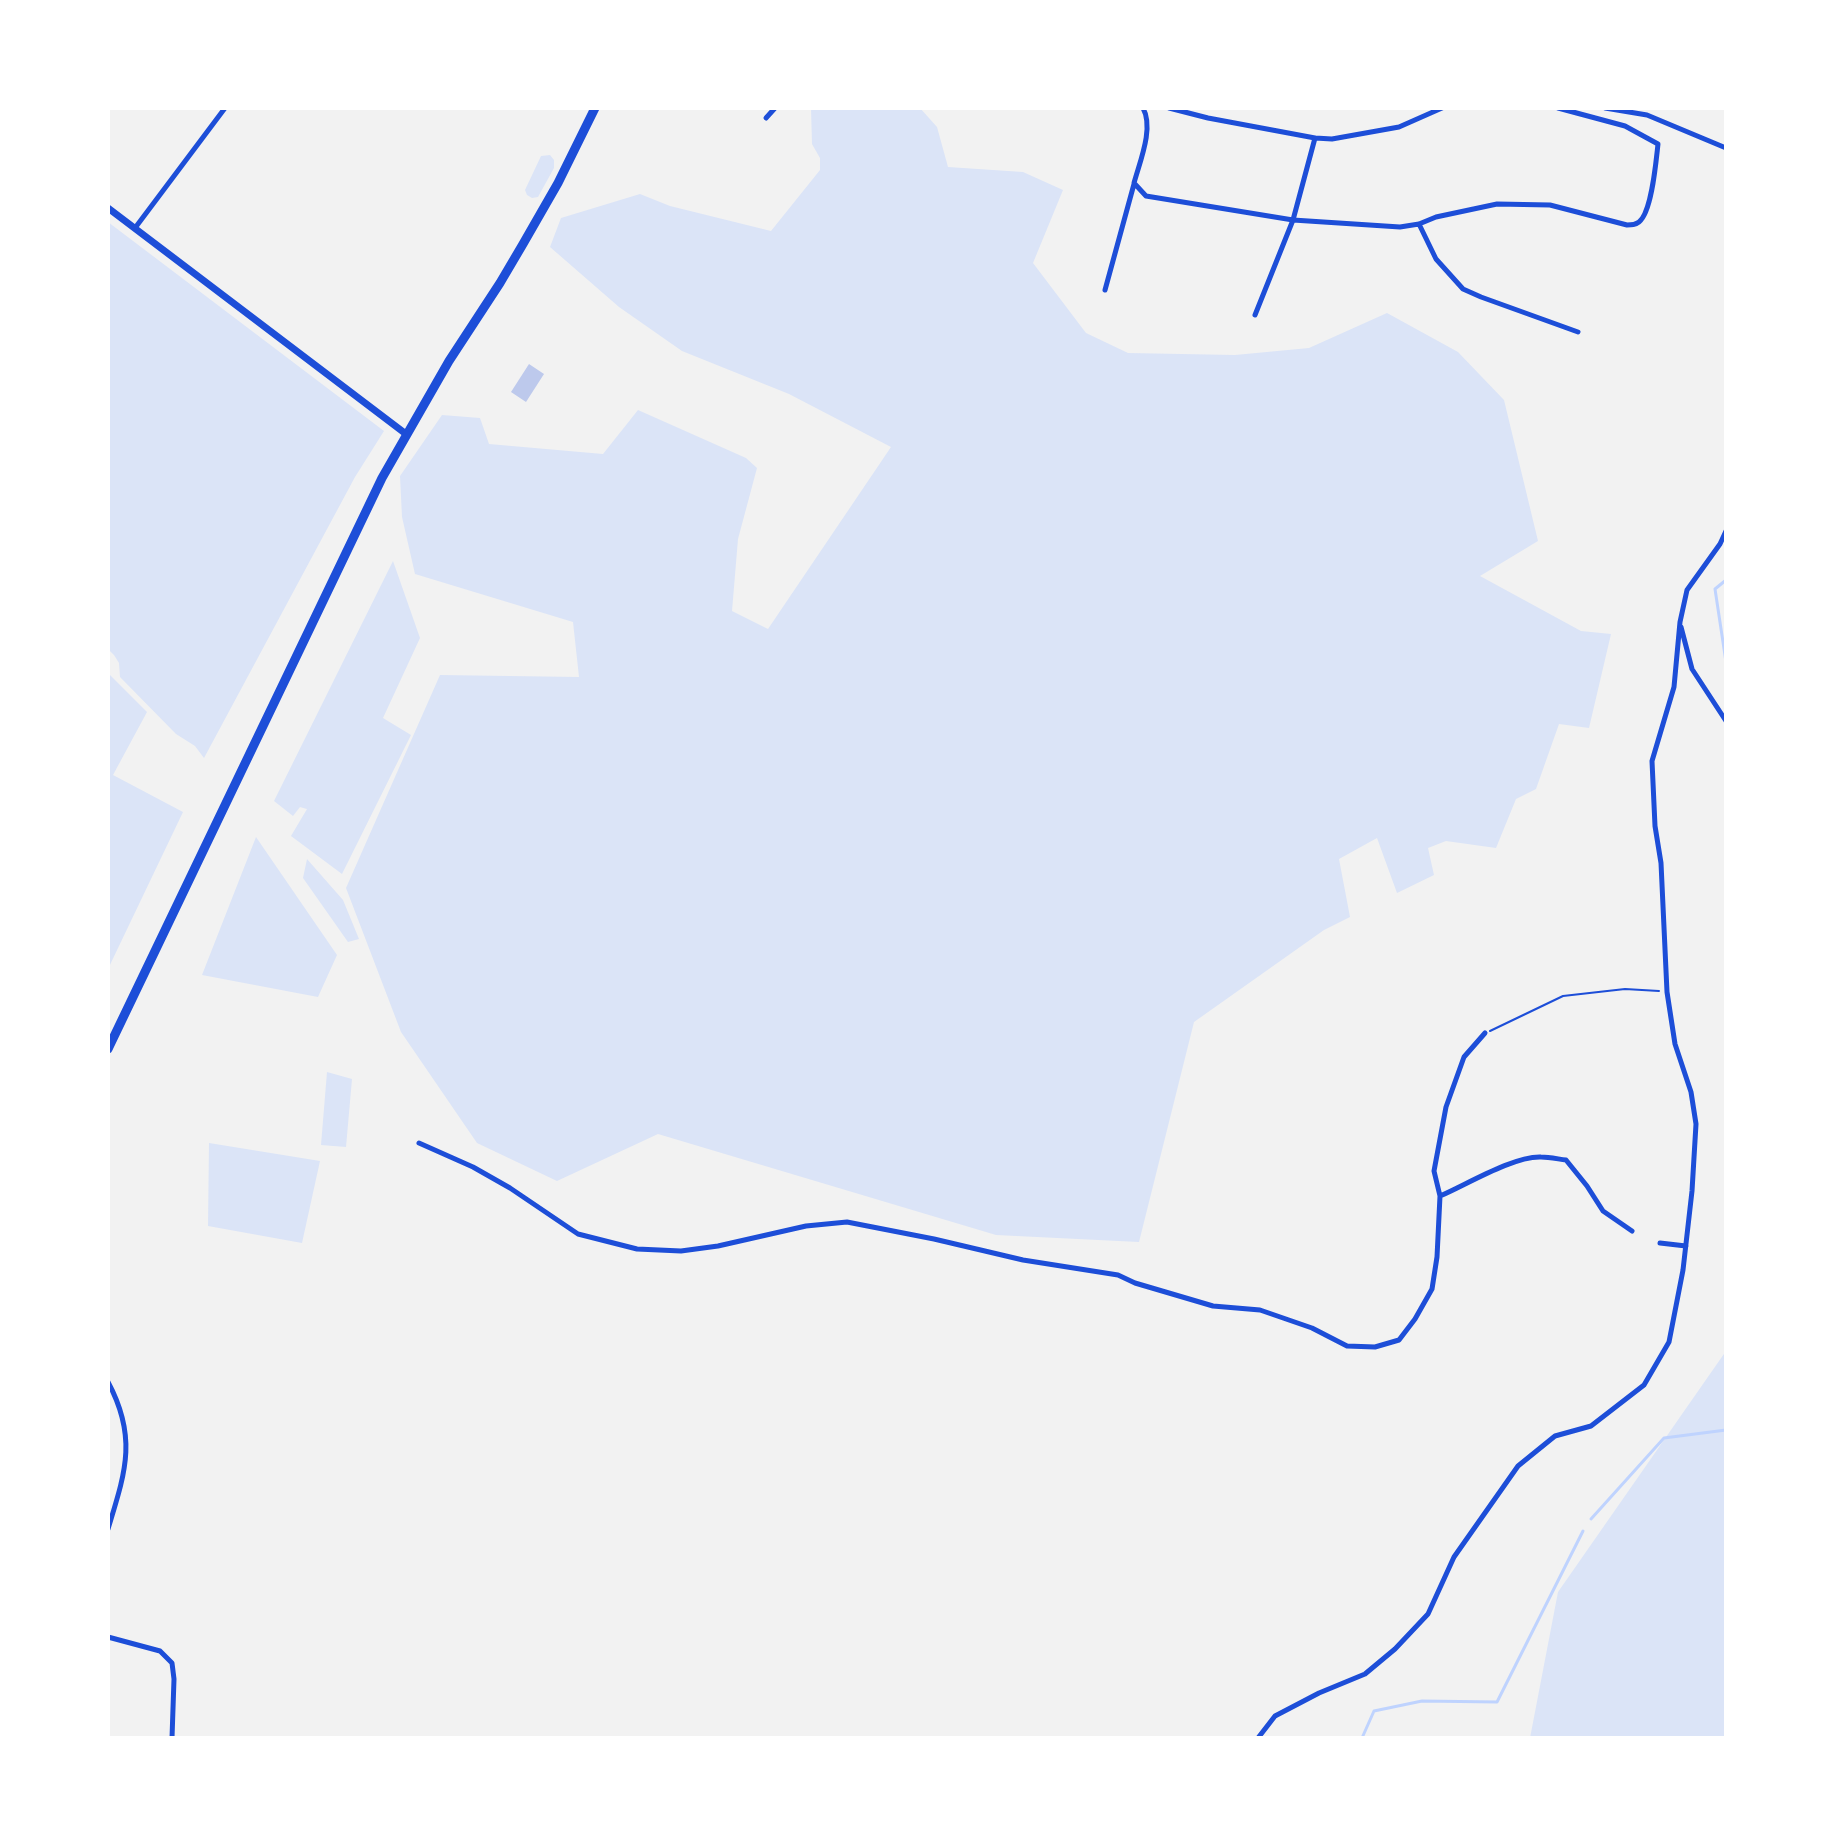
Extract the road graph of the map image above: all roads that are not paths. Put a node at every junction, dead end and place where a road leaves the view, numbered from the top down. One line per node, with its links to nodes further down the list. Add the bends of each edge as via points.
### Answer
1 (225, 108): 18 (street)
2 (595, 108): 22 (main road, via 558,183)
3 (775, 108): 10 (street)
4 (1143, 108): 14 (street, via 1149,127)
5 (1169, 108): 12 (street)
6 (1442, 108): 12 (street, via 1399,127)
7 (1558, 108): 11 (street)
8 (1605, 108): 9 (street)
9 (1615, 111): 11 (street); 13 (street, via 1647,115)
10 (766, 118)
11 (1625, 126): 17 (street, via 1658,144 1649,202 1636,224 1550,205 1497,204)
12 (1315, 138): 16 (street)
13 (1726, 148)
14 (1134, 183): 16 (street, via 1146,196); 19 (street)
15 (108, 208): 18 (street)
16 (1293, 220): 17 (street); 20 (street)
17 (1419, 224): 21 (street, via 1436,259 1463,289)
18 (135, 228): 22 (street)
19 (1105, 290)
20 (1255, 315)
21 (1578, 332)
22 (406, 434): 27 (main road)
23 (1726, 531): 24 (street, via 1687,590)
24 (1680, 622): 25 (street, via 1692,669); 32 (street, via 1674,687 1652,761 1667,992 1696,1124)
25 (1726, 721)
26 (1485, 1033): 29 (street, via 1464,1057 1446,1107 1434,1171)
27 (108, 1049)
28 (419, 1143): 29 (street, via 510,1188 578,1234 637,1249 681,1251 847,1222 1118,1275 1213,1306 1260,1310 1347,1346 1375,1347 1399,1340 1415,1319 1432,1289)
29 (1440, 1196): 30 (street, via 1538,1156 1566,1160 1603,1211)
30 (1632, 1231)
31 (1660, 1243): 32 (street)
32 (1686, 1246): 37 (street, via 1669,1342 1644,1385 1591,1426 1555,1436 1518,1466 1454,1557 1428,1614 1395,1649 1365,1674 1275,1716)
33 (108, 1382): 34 (street, via 128,1446)
34 (108, 1529)
35 (108, 1637): 36 (street, via 160,1651 172,1663)
36 (172, 1738)
37 (1258, 1738)

